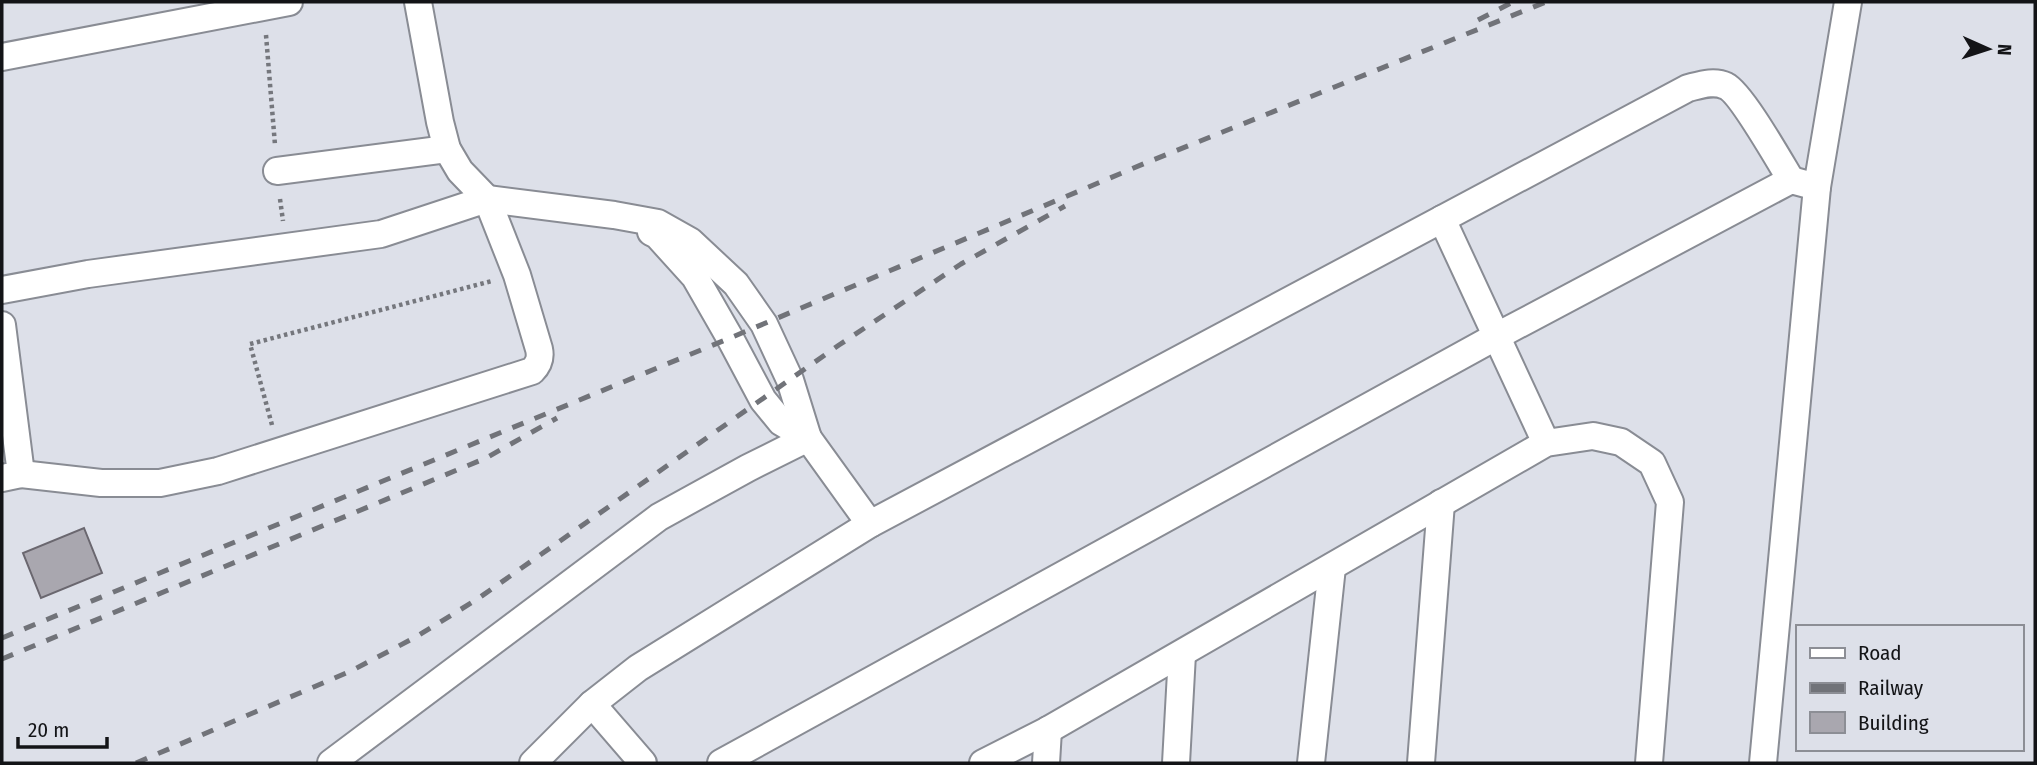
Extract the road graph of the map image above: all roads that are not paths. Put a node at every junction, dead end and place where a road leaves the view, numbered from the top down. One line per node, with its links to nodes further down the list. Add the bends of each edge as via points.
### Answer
1 (418, 2): 5 (street)
2 (1848, 2): 8 (street)
3 (276, 4): 4 (street)
4 (2, 57)
5 (447, 149): 6 (street); 9 (street)
6 (277, 170)
7 (1791, 180): 8 (street); 11 (street, via 1740,99 1726,86 1707,83 1688,88); 14 (street)
8 (1817, 187): 34 (street)
9 (487, 200): 10 (street); 12 (street, via 381,234); 17 (street, via 517,275 541,355 532,371 218,471 160,483)
10 (614, 215): 15 (street, via 657,235 676,254 710,302 763,400 781,422); 15 (street, via 658,223 690,241 736,284 764,324 790,380)
11 (1442, 219): 14 (street); 19 (street)
12 (2, 290)
13 (2, 325): 17 (street)
14 (1497, 336): 16 (street); 27 (street)
15 (808, 438): 19 (street); 24 (street, via 659,517)
16 (1546, 443): 18 (street); 33 (street, via 1593,436 1620,442 1653,463 1670,502)
17 (11, 476)
18 (1441, 503): 20 (street); 32 (street)
19 (870, 524): 22 (street, via 638,668)
20 (1332, 567): 21 (street); 31 (street)
21 (1182, 653): 23 (street); 30 (street)
22 (592, 704): 25 (street); 26 (street)
23 (1048, 730): 28 (street); 29 (street)
24 (331, 763)
25 (533, 763)
26 (643, 763)
27 (721, 763)
28 (983, 763)
29 (1046, 763)
30 (1176, 763)
31 (1311, 763)
32 (1422, 763)
33 (1649, 763)
34 (1763, 763)

